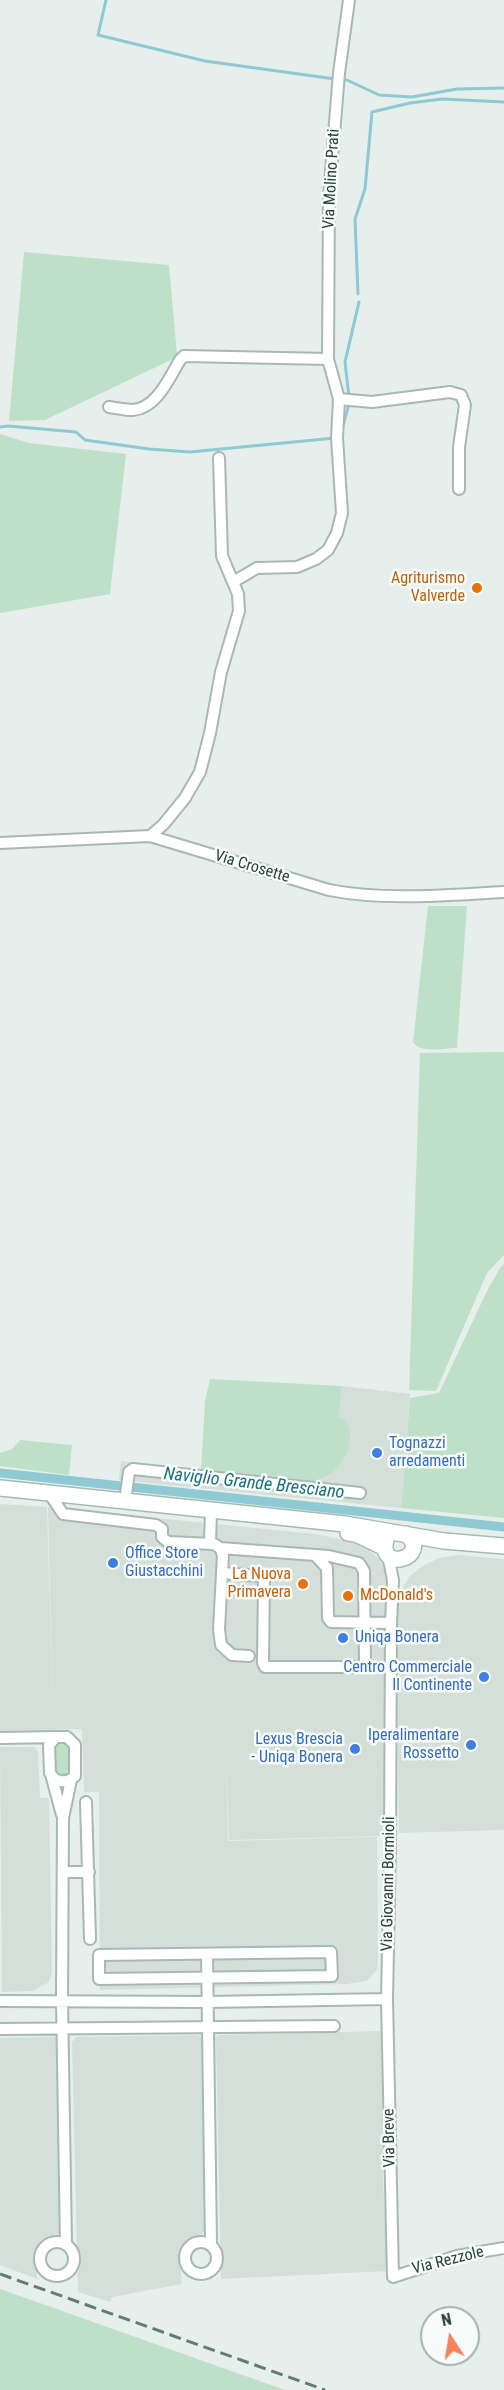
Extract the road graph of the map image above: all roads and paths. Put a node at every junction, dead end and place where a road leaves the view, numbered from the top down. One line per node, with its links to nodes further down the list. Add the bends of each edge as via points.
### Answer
1 (349, 0): 2 (street, Via Molino Prati, via 328,196)
2 (328, 359): 3 (street, Via Molino Prati); 4 (street, via 184,356 148,405 133,410)
3 (339, 399): 6 (street, via 372,402 450,392 461,395 465,405); 7 (street, Via Molino Prati, via 337,438 342,513 328,550 297,567 257,568)
4 (109, 407)
5 (219, 458): 7 (street, via 222,556)
6 (459, 489)
7 (233, 582): 8 (street, via 239,611 221,672 200,772 185,798)
8 (150, 836): 9 (street, Via Crosette); 10 (street, Via Crosette, via 350,894 423,897)
9 (0, 843)
10 (504, 892)
11 (0, 1488): 12 (main road)
12 (49, 1493): 14 (main road); 19 (street, via 63,1514 156,1525 168,1542)
13 (360, 1493): 14 (street, via 135,1468 130,1470)
14 (126, 1496): 15 (main road)
15 (210, 1510): 16 (main road); 19 (street)
16 (277, 1518): 17 (main road); 21 (main road, via 358,1535)
17 (400, 1533): 18 (main road); 21 (main road, via 386,1540); 22 (main road, via 411,1540)
18 (444, 1541): 20 (main road); 22 (main road)
19 (215, 1546): 23 (street); 26 (street, via 223,1553)
20 (504, 1546)
21 (386, 1552): 22 (main road, via 395,1560); 27 (street, via 393,1571)
22 (409, 1554): 27 (street)
23 (316, 1556): 24 (street); 25 (street)
24 (342, 1559): 25 (street, via 331,1562); 28 (street, via 359,1563 363,1568)
25 (327, 1568): 28 (street, via 329,1620 333,1624)
26 (222, 1573): 28 (street, via 261,1576 265,1580 263,1663 268,1668 362,1666 366,1661); 30 (street, via 221,1645 232,1654)
27 (393, 1590): 29 (street, Via Giovanni Bormioli)
28 (365, 1623): 29 (street)
29 (391, 1623): 42 (street, Via Giovanni Bormioli)
30 (249, 1656)
31 (0, 1738): 32 (street)
32 (53, 1741): 33 (street); 34 (street, via 67,1737 75,1745 76,1771)
33 (52, 1778): 34 (street); 36 (street)
34 (71, 1780): 36 (street)
35 (86, 1802): 38 (street)
36 (63, 1818): 37 (street)
37 (64, 1872): 38 (street); 43 (street)
38 (89, 1872): 39 (street)
39 (90, 1939)
40 (207, 1954): 41 (street); 41 (street, via 99,1955 99,1979); 41 (street, via 331,1952 332,1976)
41 (207, 1978): 45 (street)
42 (387, 1999): 45 (street); 53 (street, Via Breve)
43 (62, 2000): 44 (street); 45 (street); 48 (street)
44 (0, 2001)
45 (208, 2002): 47 (street)
46 (334, 2026): 47 (street)
47 (208, 2027): 48 (street); 51 (street)
48 (63, 2029): 49 (street); 50 (street)
49 (0, 2030)
50 (66, 2245)
51 (211, 2245)
52 (504, 2248): 53 (street, Via Rezzole, via 457,2256)
53 (393, 2277)

